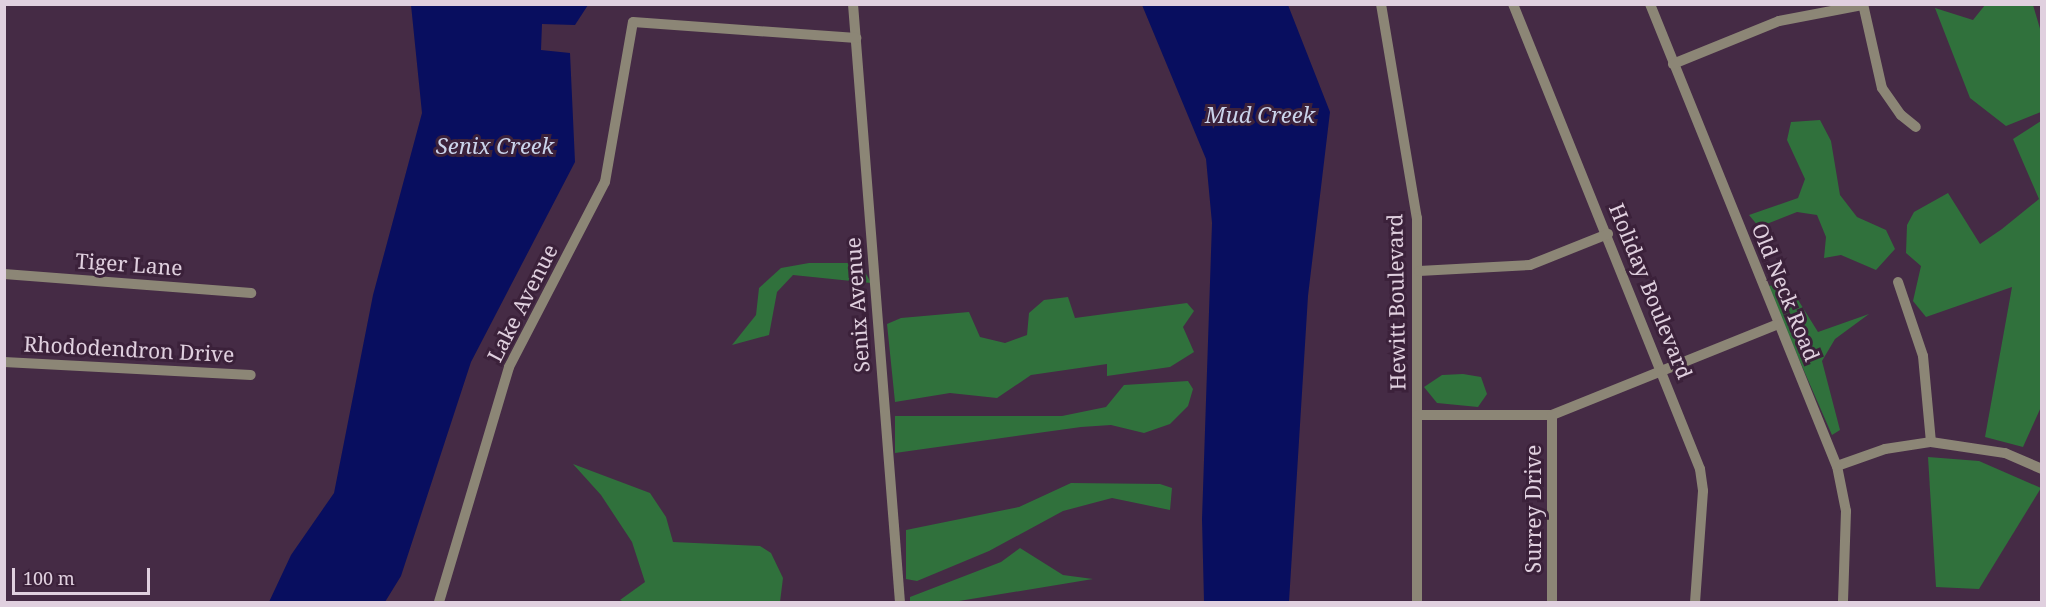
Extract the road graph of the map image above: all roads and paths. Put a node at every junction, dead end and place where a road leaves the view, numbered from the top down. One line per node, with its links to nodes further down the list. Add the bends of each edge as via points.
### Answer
1 (853, 4): 6 (street, Senix Avenue)
2 (1382, 4): 10 (street, Hewitt Boulevard, via 1412,178)
3 (1514, 4): 9 (street, Holiday Boulevard)
4 (1650, 4): 7 (street, Old Neck Road)
5 (1863, 5): 7 (street, via 1779,21); 8 (street, via 1882,88 1901,115)
6 (856, 38): 23 (street, Lake Avenue, via 633,22 605,182 509,367); 24 (street, Senix Avenue)
7 (1673, 64): 14 (street, Old Neck Road)
8 (1917, 127)
9 (1608, 234): 10 (street, via 1530,265); 16 (street, Holiday Boulevard)
10 (1419, 271): 18 (street, Hewitt Boulevard)
11 (4, 274): 13 (street, Tiger Lane)
12 (1898, 282): 20 (street, via 1923,356)
13 (251, 293)
14 (1778, 324): 16 (street); 21 (street, Old Neck Road)
15 (4, 362): 17 (street, Rhododendron Drive)
16 (1661, 372): 19 (street); 27 (street, Holiday Boulevard, via 1693,449 1704,490)
17 (251, 375)
18 (1417, 415): 19 (street); 25 (street, Hewitt Boulevard)
19 (1552, 415): 26 (street, Surrey Drive)
20 (1931, 442): 21 (street, via 1885,449); 22 (street, via 2005,453)
21 (1837, 466): 28 (street, Old Neck Road, via 1846,511)
22 (2042, 469)
23 (439, 603)
24 (900, 603)
25 (1417, 603)
26 (1552, 603)
27 (1695, 603)
28 (1843, 603)

